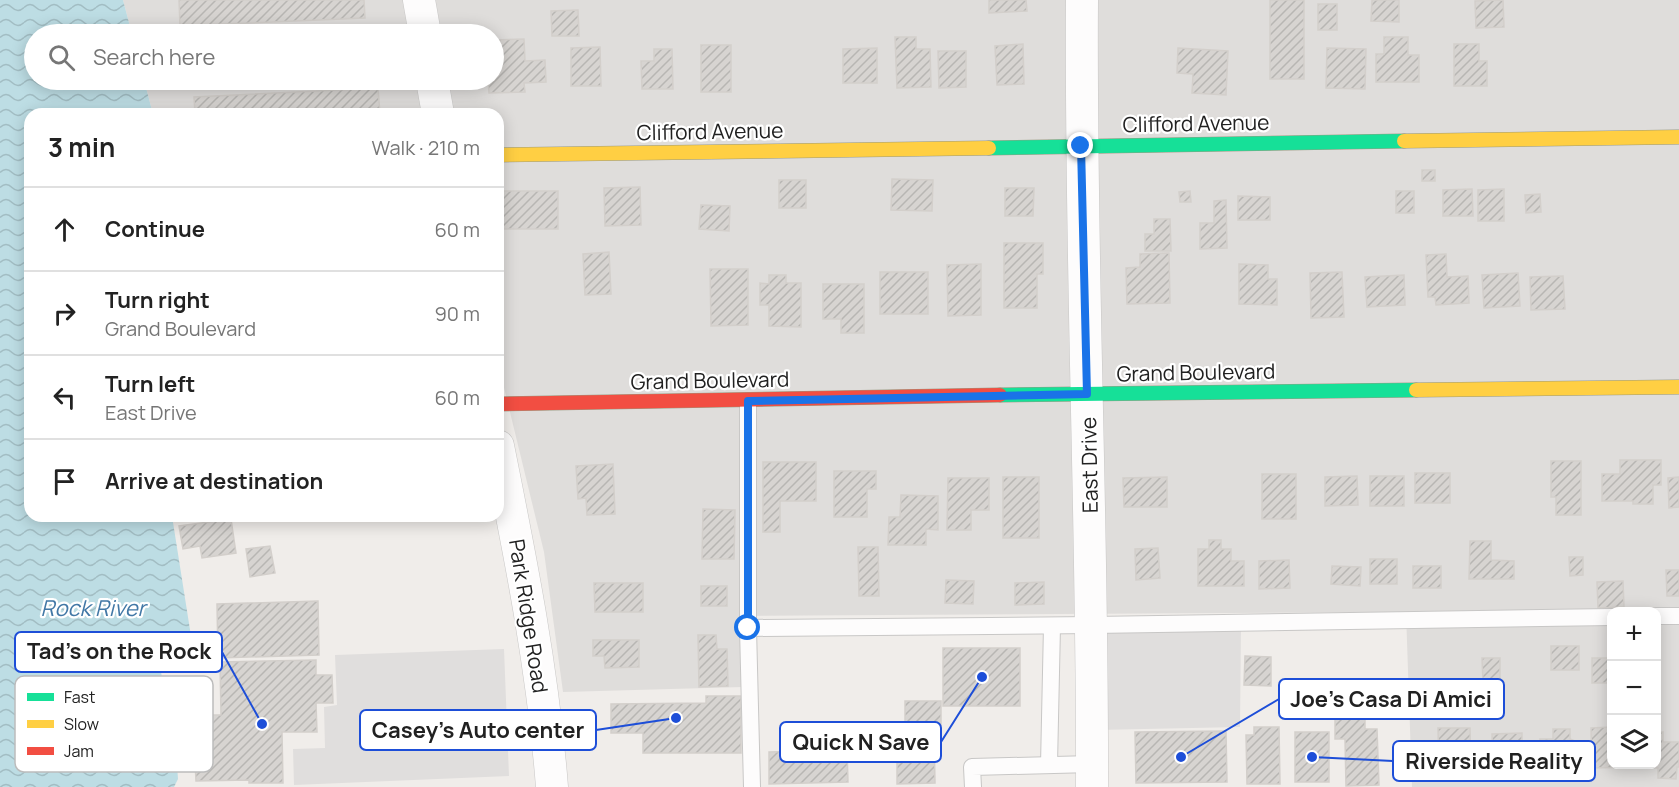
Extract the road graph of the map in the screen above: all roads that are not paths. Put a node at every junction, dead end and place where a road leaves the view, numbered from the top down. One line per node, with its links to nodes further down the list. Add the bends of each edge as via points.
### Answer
1 (419, 0): 3 (street)
2 (1082, 0): 7 (street, East Drive)
3 (423, 24)
4 (434, 90): 5 (street)
5 (437, 108)
6 (1679, 137): 7 (street, Clifford Avenue)
7 (1081, 146): 8 (street, Clifford Avenue); 10 (street, East Drive)
8 (504, 155)
9 (1679, 387): 10 (street, Grand Boulevard)
10 (1087, 394): 11 (street, Grand Boulevard); 17 (street, East Drive)
11 (748, 401): 12 (street, Grand Boulevard); 19 (lane)
12 (504, 404)
13 (504, 476): 22 (street, Park Ridge Road, via 530,606)
14 (1661, 616): 15 (lane)
15 (1679, 616)
16 (1607, 617): 17 (lane)
17 (1093, 625): 18 (lane); 21 (street, East Drive)
18 (1052, 626): 19 (lane); 20 (lane)
19 (748, 628): 23 (lane)
20 (1049, 765): 21 (lane); 24 (lane, via 972,767)
21 (1092, 776)
22 (552, 787)
23 (752, 787)
24 (973, 787)

